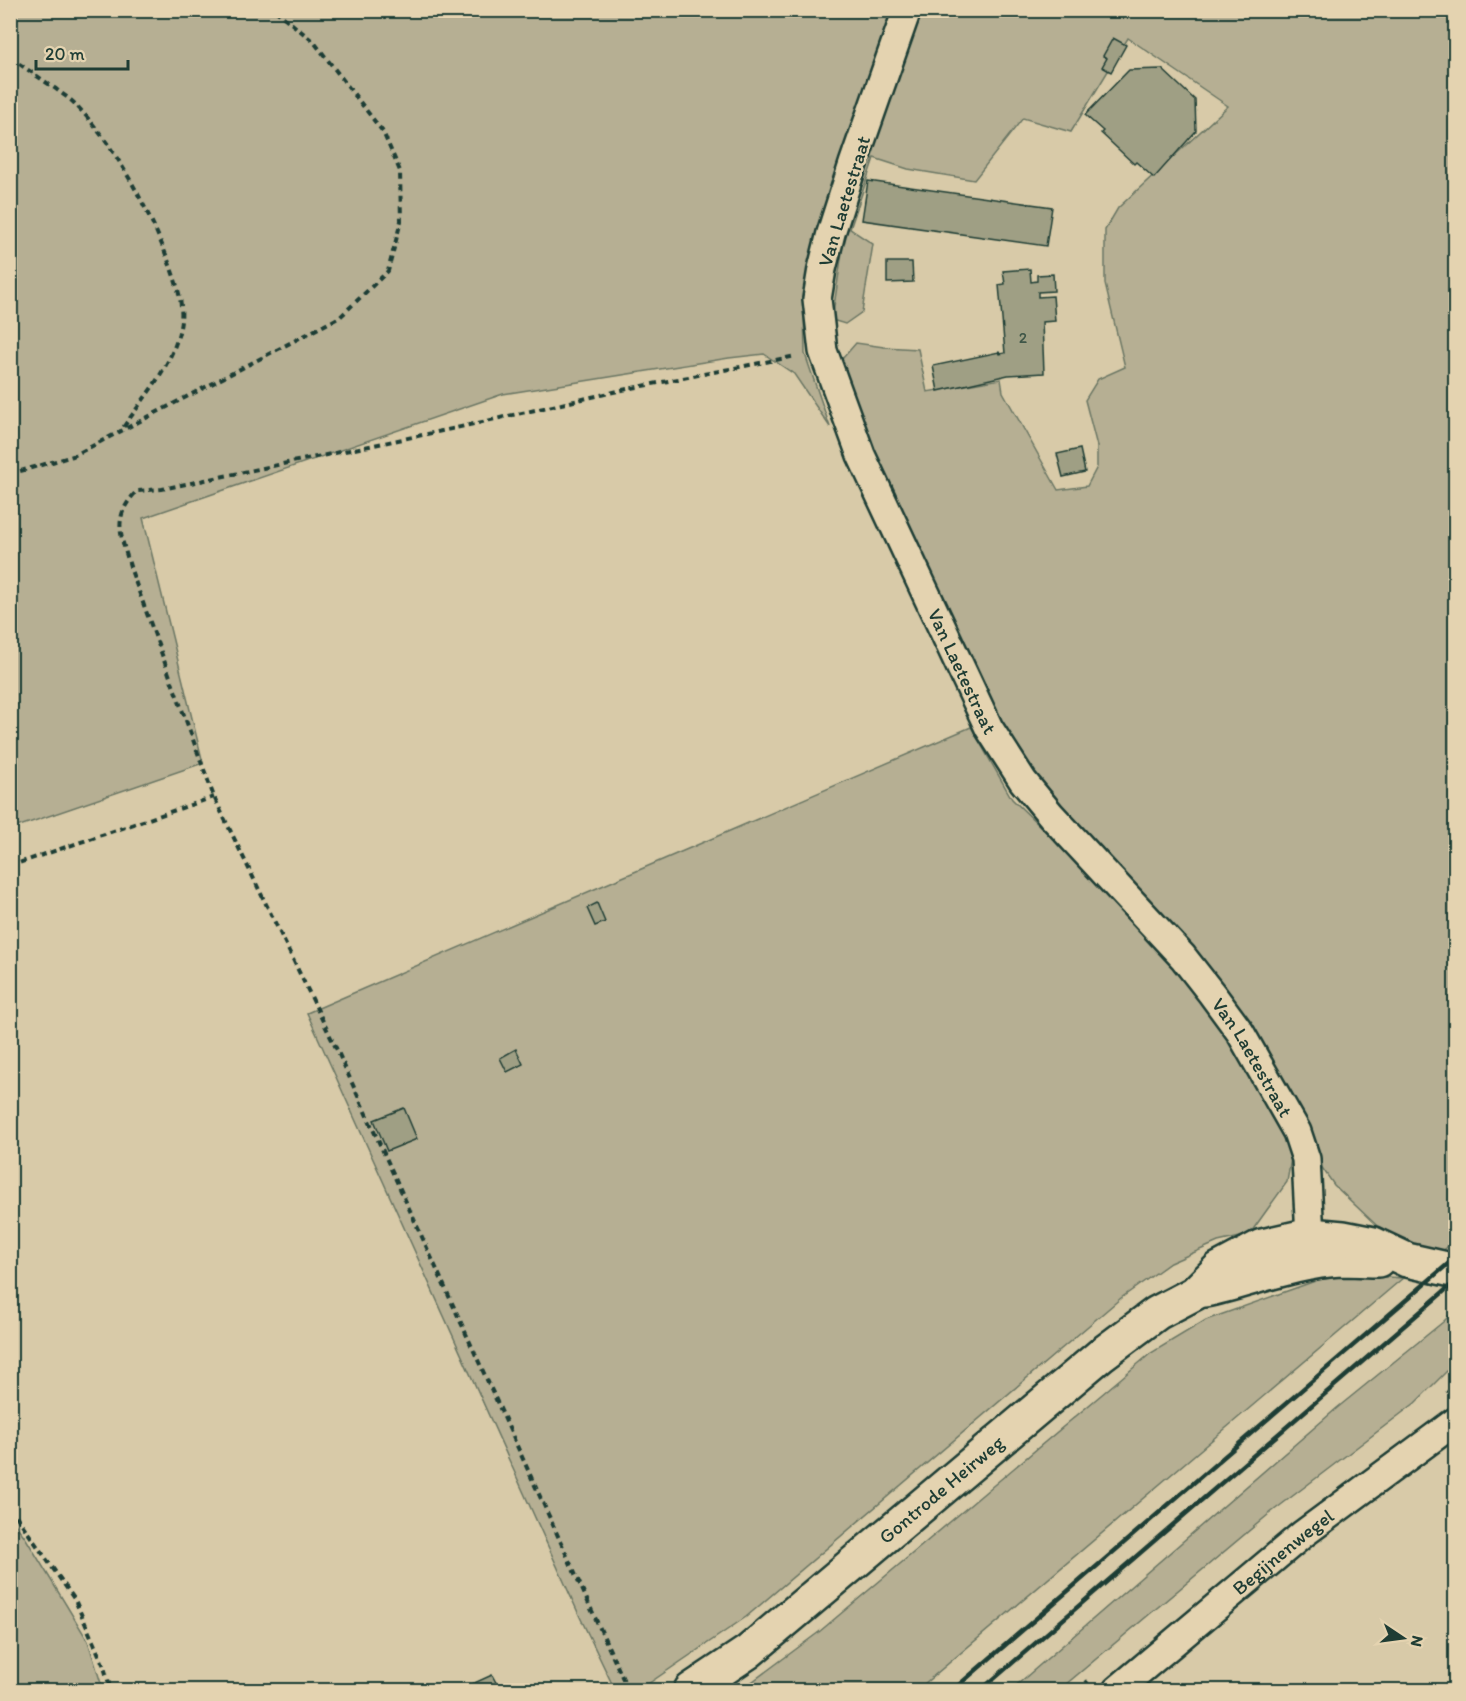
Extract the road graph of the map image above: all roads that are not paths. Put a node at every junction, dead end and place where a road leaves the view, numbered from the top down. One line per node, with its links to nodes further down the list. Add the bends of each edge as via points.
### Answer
1 (907, 10): 2 (street, Van Laetestraat, via 853,164 822,268 817,299 823,351 861,454 989,728 1030,790 1212,994 1240,1032 1297,1132 1306,1159)
2 (1311, 1249): 3 (street, Gontrode Heirweg, via 1343,1238 1373,1244 1407,1260); 5 (street, Gontrode Heirweg, via 1262,1246 1220,1269 1195,1293 1157,1314 1102,1354 748,1652)
3 (1455, 1271)
4 (1455, 1420): 6 (street, Begijnenwegel, via 1303,1534)
5 (691, 1690)
6 (1117, 1690)

